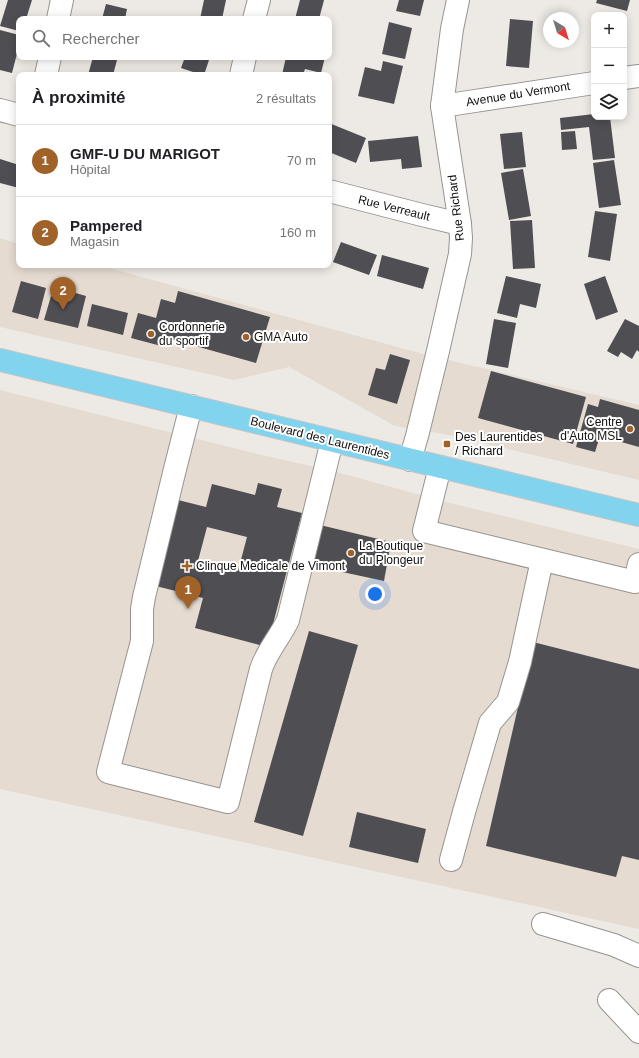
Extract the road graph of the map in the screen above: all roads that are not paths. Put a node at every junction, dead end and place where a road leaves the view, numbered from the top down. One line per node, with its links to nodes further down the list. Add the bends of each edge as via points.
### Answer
1 (62, 0): 4 (street)
2 (259, 0): 5 (street)
3 (458, 0): 13 (street, Rue Richard)
4 (59, 16)
5 (255, 16)
6 (49, 60): 8 (street)
7 (244, 60): 9 (street)
8 (47, 72)
9 (242, 72)
10 (639, 76): 11 (street)
11 (627, 78)
12 (591, 83): 13 (street, Avenue du Vermont)
13 (442, 106): 17 (street, Rue Richard)
14 (0, 110): 15 (street)
15 (16, 114)
16 (332, 192): 17 (street, Rue Verreault)
17 (460, 224): 21 (street, Rue Richard, via 459,262)
18 (0, 360): 19 (main road, Boulevard des Laurentides)
19 (192, 406): 20 (main road, Boulevard des Laurentides); 20 (street, via 144,597 142,641 108,772 228,802 261,669 288,620)
20 (332, 441): 21 (main road, Boulevard des Laurentides)
21 (410, 460): 22 (main road, Boulevard des Laurentides)
22 (440, 467): 23 (main road, Boulevard des Laurentides); 24 (street, via 424,531)
23 (639, 515)
24 (542, 560): 25 (street, via 635,582); 26 (street, via 520,662 508,702 490,724)
25 (639, 564)
26 (451, 860)
27 (543, 924): 28 (street, via 614,945)
28 (639, 956)
29 (609, 1000): 30 (street)
30 (639, 1032)

